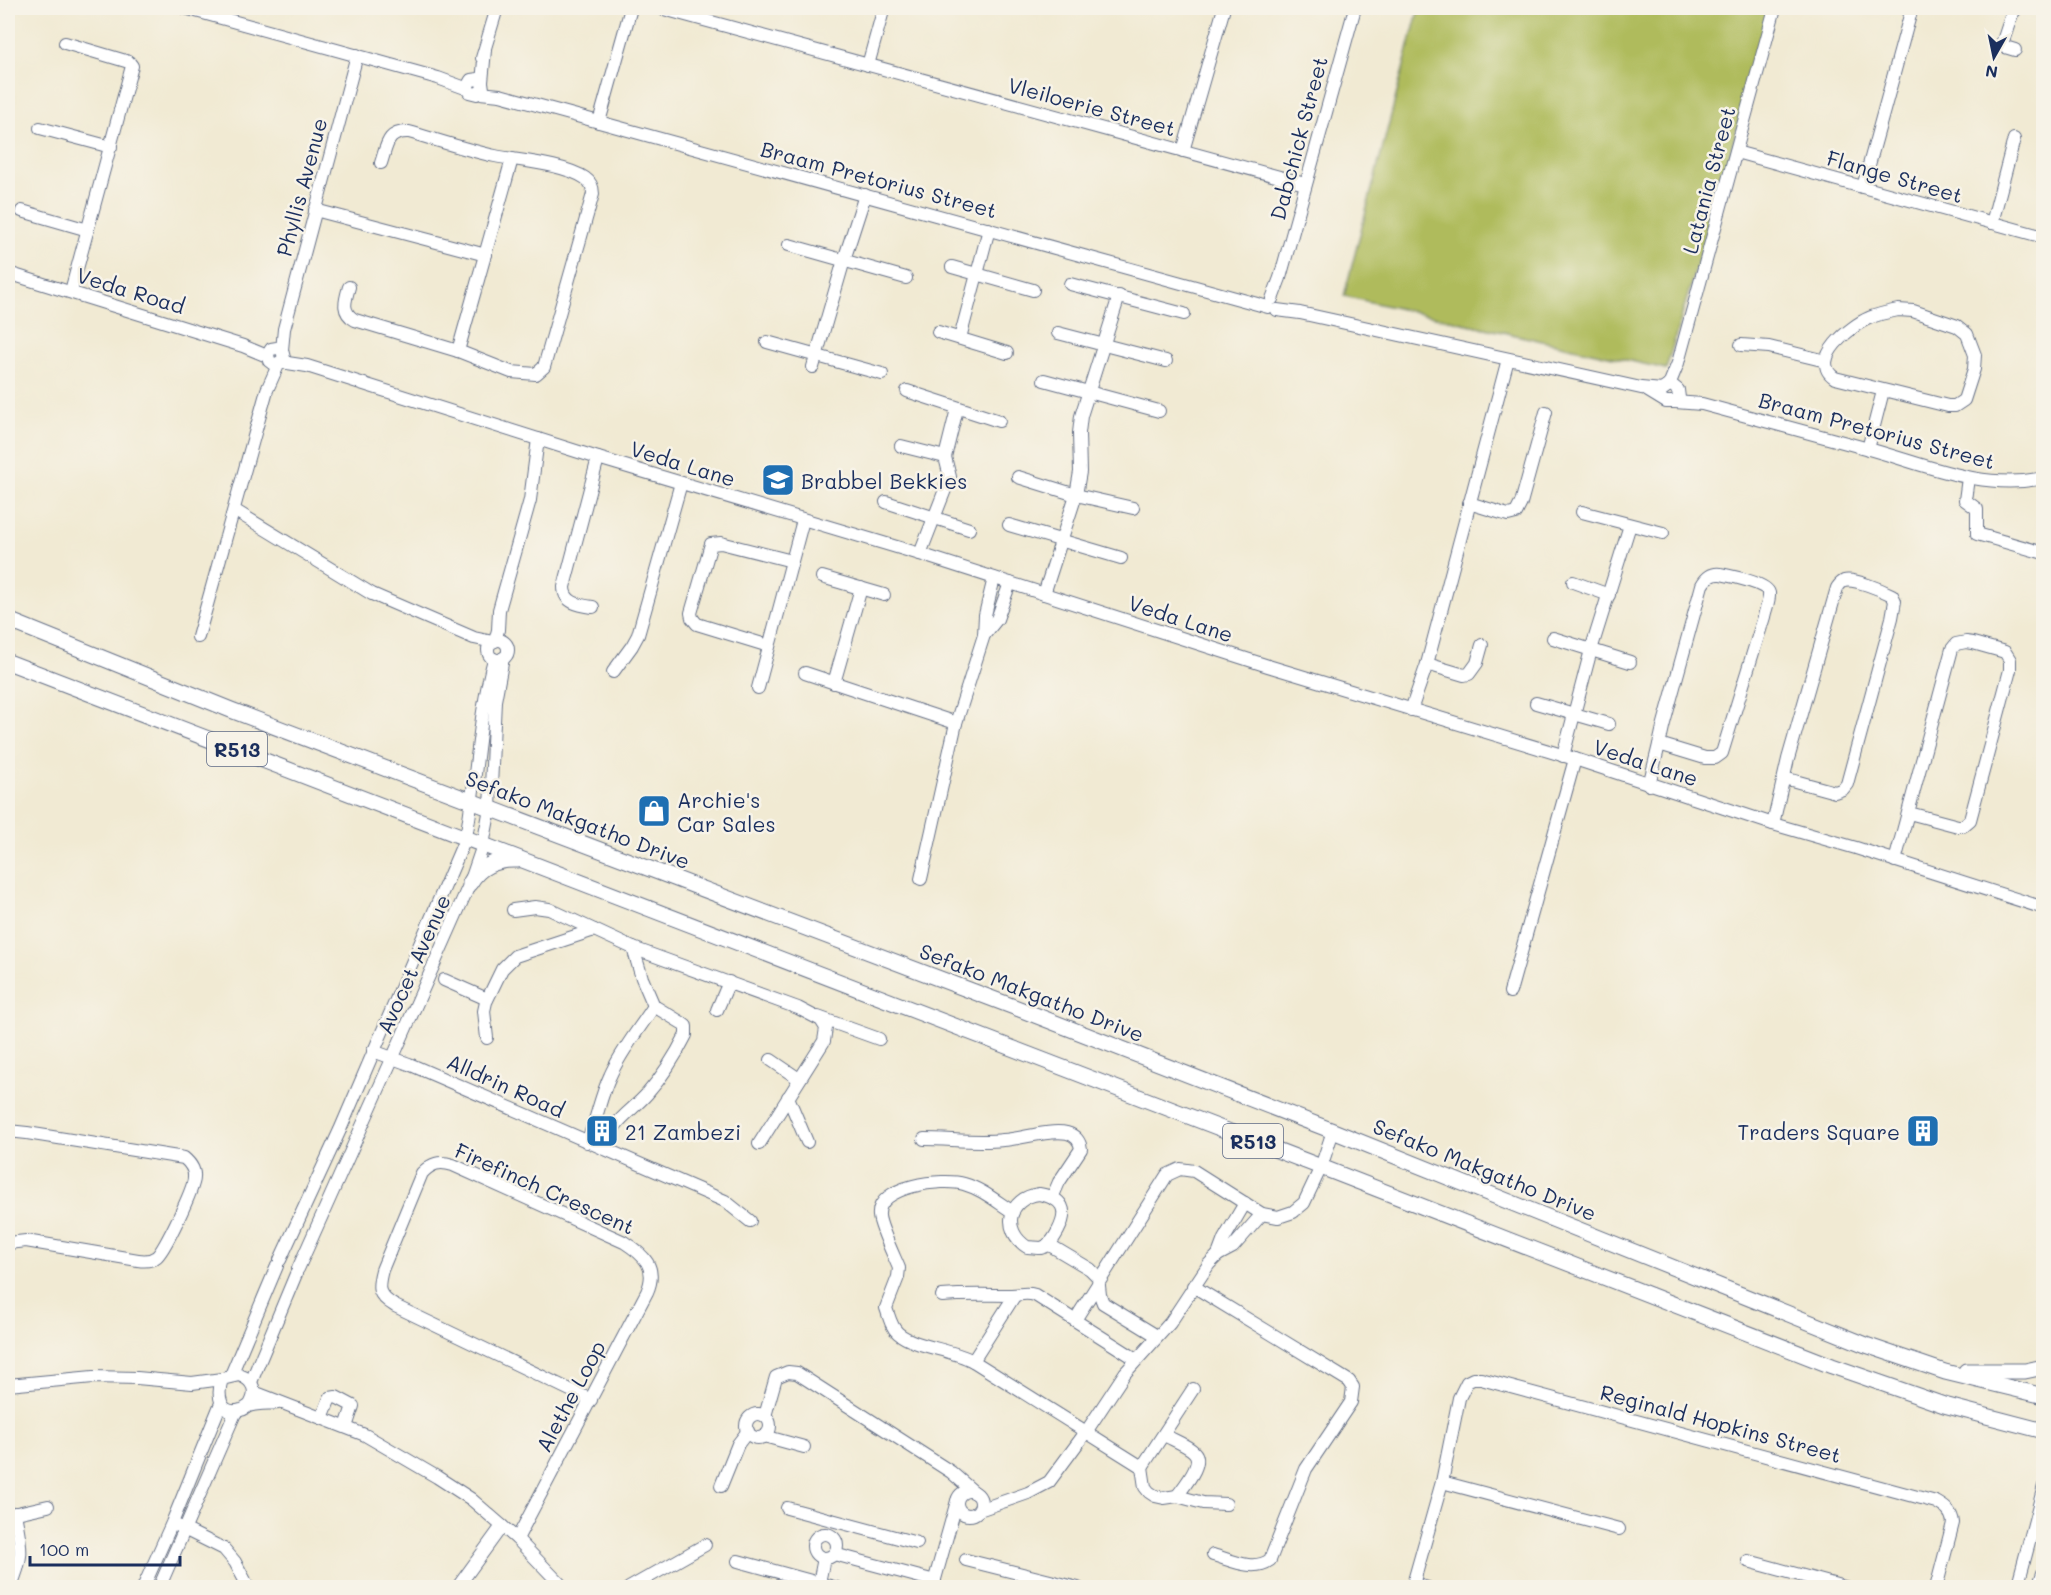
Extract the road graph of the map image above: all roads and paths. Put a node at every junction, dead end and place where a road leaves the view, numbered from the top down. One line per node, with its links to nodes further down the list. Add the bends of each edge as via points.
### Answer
1 (185, 8): 13 (street)
2 (497, 8): 15 (street)
3 (631, 8): 16 (street)
4 (660, 8): 14 (street, Vleiloerie Street)
5 (1224, 8): 20 (street)
6 (1355, 8): 24 (street, Dabchick Street)
7 (1775, 8): 21 (street, Latania Street)
8 (1912, 8): 25 (street)
9 (2018, 8): 12 (street, via 2012,14 2002,44)
10 (883, 11): 14 (street)
11 (65, 43): 19 (street, via 132,65)
12 (2015, 50)
13 (357, 55): 15 (street); 27 (street, Phyllis Avenue)
14 (868, 65): 20 (street, Vleiloerie Street)
15 (476, 85): 16 (street, Braam Pretorius Street)
16 (599, 122): 26 (street, Braam Pretorius Street)
17 (40, 128): 19 (street)
18 (2014, 138): 29 (street)
19 (111, 147): 31 (street)
20 (1183, 151): 24 (street, Vleiloerie Street)
21 (1736, 152): 25 (street, Flange Street); 66 (street, Latania Street)
22 (512, 159): 23 (street, via 402,132 389,139); 34 (street); 53 (street, via 583,177 592,186 592,198 544,367 531,375 511,372)
23 (381, 163)
24 (1305, 184): 45 (street, Dabchick Street)
25 (1863, 187): 29 (street, Flange Street)
26 (865, 195): 30 (street, Braam Pretorius Street); 35 (street)
27 (315, 210): 34 (street); 55 (street, Phyllis Avenue)
28 (22, 211): 31 (street)
29 (1992, 223): 32 (street, Flange Street)
30 (990, 230): 38 (street); 45 (street, Braam Pretorius Street)
31 (88, 231): 43 (street)
32 (2043, 237)
33 (789, 245): 35 (street)
34 (486, 255): 53 (street)
35 (844, 260): 39 (street); 57 (street)
36 (952, 267): 38 (street)
37 (8, 273): 43 (street, Veda Road)
38 (977, 275): 42 (street); 49 (street)
39 (906, 278)
40 (1070, 284): 44 (street)
41 (349, 287): 53 (street, via 345,308 348,316)
42 (1033, 290)
43 (71, 291): 55 (street, Veda Road)
44 (1119, 296): 46 (street); 51 (street)
45 (1274, 304): 56 (street, Braam Pretorius Street)
46 (1184, 314)
47 (938, 332): 49 (street)
48 (1058, 333): 51 (street)
49 (960, 338): 54 (street)
50 (767, 342): 57 (street)
51 (1104, 344): 58 (street); 65 (street)
52 (1741, 345): 59 (street, via 1769,347)
53 (458, 351)
54 (1007, 353)
55 (275, 355): 60 (street, Veda Road); 84 (street, Phyllis Avenue)
56 (1508, 359): 66 (street, Braam Pretorius Street); 82 (street)
57 (814, 361): 61 (street)
58 (1166, 361)
59 (1826, 361): 64 (street, via 1829,374 1835,378); 64 (street, via 1835,344 1856,326 1891,311 1913,311 1957,326 1966,334 1975,365 1961,403 1948,406)
60 (307, 366): 71 (street, Veda Lane)
61 (882, 374)
62 (1044, 380): 65 (street)
63 (907, 391): 67 (street)
64 (1883, 391): 73 (street)
65 (1089, 392): 68 (street); 80 (street, via 1079,425)
66 (1671, 393): 73 (street, Braam Pretorius Street)
67 (957, 409): 70 (street); 74 (street)
68 (1160, 411)
69 (1546, 412): 82 (street, via 1516,513 1509,515)
70 (999, 421)
71 (538, 439): 75 (street, Veda Lane); 111 (street, via 530,500 499,610)
72 (901, 446): 74 (street)
73 (1868, 449): 77 (street, Braam Pretorius Street)
74 (945, 457): 86 (street, via 950,477)
75 (598, 458): 79 (street, Veda Lane); 105 (street, via 564,587 571,602)
76 (1018, 477): 80 (street)
77 (1968, 478): 78 (street, Braam Pretorius Street, via 2008,483); 93 (street, via 1965,500 1977,509 1977,534)
78 (2043, 478)
79 (681, 483): 87 (street, Veda Lane); 117 (street, via 638,635)
80 (1077, 495): 83 (street); 92 (street)
81 (886, 502): 86 (street)
82 (1469, 503): 116 (street)
83 (1133, 508)
84 (234, 510): 108 (street, Phyllis Avenue); 111 (street, via 372,594)
85 (1582, 512): 89 (street)
86 (934, 517): 90 (street); 94 (street)
87 (803, 520): 94 (street, Veda Lane); 96 (street)
88 (1009, 525): 92 (street)
89 (1630, 525): 91 (street); 104 (street)
90 (969, 529)
91 (1664, 533)
92 (1060, 541): 95 (street); 102 (street)
93 (2043, 553)
94 (920, 554): 98 (street, Veda Lane)
95 (1121, 558)
96 (792, 561): 112 (street); 112 (street, via 721,543 711,544 691,613 697,624)
97 (822, 577): 101 (street)
98 (994, 578): 100 (street, Veda Lane); 107 (street)
99 (1573, 582): 104 (street)
100 (1010, 583): 102 (street, Veda Lane); 107 (street, via 997,619)
101 (861, 588): 103 (street); 119 (street)
102 (1044, 594): 122 (street, Veda Lane)
103 (884, 595)
104 (1609, 595): 113 (street)
105 (593, 607)
106 (8, 620): 130 (main road, Sefako Makgatho Drive / R513)
107 (984, 634): 124 (street)
108 (198, 637)
109 (1553, 638): 113 (street)
110 (1482, 645): 116 (street, via 1469,674)
111 (497, 646): 130 (street, Avocet Avenue, via 483,706); 131 (street, Avocet Avenue)
112 (769, 646): 120 (street)
113 (1591, 650): 115 (street); 123 (street)
114 (8, 662): 134 (main road, R513)
115 (1630, 662)
116 (1427, 664): 122 (street)
117 (613, 672)
118 (805, 674): 119 (street)
119 (834, 683): 124 (street)
120 (758, 688)
121 (1536, 703): 123 (street)
122 (1411, 710): 127 (street, Veda Lane)
123 (1574, 714): 125 (street); 127 (street)
124 (956, 723): 138 (street)
125 (1609, 723)
126 (1659, 744): 126 (street, via 1705,579 1720,574 1767,588 1764,617 1722,753 1704,758); 129 (street)
127 (1569, 758): 129 (street, Veda Lane); 148 (street)
128 (1784, 778): 128 (street, via 1837,588 1843,582 1856,582 1892,595 1892,618 1847,784 1835,792); 133 (street)
129 (1649, 784): 133 (street, Veda Lane)
130 (473, 801): 131 (main road, Sefako Makgatho Drive / R513); 134 (street, Avocet Avenue)
131 (490, 808): 135 (street, Avocet Avenue); 161 (main road, Sefako Makgatho Drive / R513)
132 (1909, 813): 132 (street, via 1952,649 1966,642 2005,652 2010,670 1970,820 1958,826); 136 (street)
133 (1773, 824): 136 (street, Veda Lane)
134 (466, 837): 135 (main road, R513); 155 (street, Avocet Avenue)
135 (483, 845): 137 (main road, R513); 139 (street, Avocet Avenue)
136 (1896, 861): 140 (street, Veda Lane)
137 (535, 864): 139 (main road, via 517,860 492,863 475,873); 167 (main road, R513)
138 (921, 879)
139 (470, 883): 156 (street, Avocet Avenue)
140 (2043, 908)
141 (513, 910): 142 (street, via 549,909)
142 (594, 930): 143 (street); 149 (street, via 512,958)
143 (633, 948): 144 (street); 145 (street)
144 (659, 957): 145 (street); 147 (street)
145 (642, 978): 150 (street)
146 (444, 980): 149 (street)
147 (729, 982): 151 (street); 152 (street)
148 (1510, 992)
149 (487, 999): 153 (street)
150 (654, 1005): 163 (street, via 612,1071); 166 (street, via 686,1026 686,1035 648,1093 619,1120)
151 (717, 1010)
152 (814, 1015): 154 (street); 158 (street, via 825,1024 826,1034)
153 (487, 1038)
154 (879, 1039)
155 (373, 1051): 156 (street, Alldrin Road); 187 (street, Avocet Avenue, via 328,1159)
156 (393, 1058): 163 (street, Alldrin Road); 190 (street, Avocet Avenue, via 297,1272)
157 (771, 1060): 158 (street)
158 (799, 1078): 159 (street)
159 (788, 1097): 164 (street); 165 (street)
160 (8, 1131): 173 (street, via 183,1158 192,1167 194,1179 159,1256 154,1259)
161 (1333, 1131): 167 (street); 186 (main road, Sefako Makgatho Drive / R513, via 1832,1332)
162 (924, 1139): 168 (street, via 970,1142 1059,1132 1074,1136 1081,1149)
163 (587, 1142): 166 (street, Alldrin Road)
164 (807, 1142)
165 (759, 1144)
166 (604, 1149): 172 (street, Alldrin Road, via 725,1202)
167 (1321, 1167): 171 (street, via 1299,1208 1278,1217); 202 (main road, R513, via 1944,1406)
168 (1052, 1198): 170 (street, via 1030,1195); 174 (street, via 1057,1200 1064,1218)
169 (1245, 1203): 171 (street); 175 (street); 177 (street, via 1194,1171 1173,1171 1160,1185)
170 (1012, 1212): 174 (street, via 1011,1228 1020,1242 1034,1248); 184 (street, via 979,1191 955,1182 901,1189 884,1199 881,1206 879,1216 899,1268 886,1308 897,1332)
171 (1262, 1214): 175 (street, via 1233,1247)
172 (750, 1221)
173 (8, 1243)
174 (1048, 1244): 177 (street, via 1090,1269 1098,1276)
175 (1218, 1255): 178 (street)
176 (651, 1270): 193 (street, Alethe Loop, via 647,1292); 193 (street, Firefinch Crescent, via 643,1257 624,1242 471,1173 437,1162 422,1173 382,1270 382,1296 395,1306)
177 (1099, 1284): 181 (street); 182 (street, via 1103,1303)
178 (1193, 1286): 182 (street); 230 (street, via 1353,1387 1351,1402 1306,1469 1270,1560 1259,1566)
179 (1015, 1295): 180 (street); 181 (street, via 1035,1295); 184 (street)
180 (942, 1296)
181 (1076, 1320): 183 (street)
182 (1158, 1336): 183 (street)
183 (1136, 1359): 203 (street)
184 (973, 1361): 203 (street)
185 (2043, 1367): 186 (main road, via 2025,1371)
186 (1945, 1372): 192 (main road, Sefako Makgatho Drive / R513)
187 (226, 1377): 188 (street); 190 (street, via 245,1377); 194 (street, via 219,1387)
188 (192, 1383): 189 (street, via 93,1377); 194 (street)
189 (8, 1385)
190 (252, 1387): 195 (street); 196 (street)
191 (1193, 1389): 204 (street)
192 (2043, 1396)
193 (591, 1400): 227 (street, Alethe Loop)
194 (220, 1401): 197 (street); 221 (street)
195 (282, 1403): 196 (street); 199 (street)
196 (249, 1406): 197 (street)
197 (236, 1411): 224 (street)
198 (765, 1416): 201 (street, via 751,1417); 205 (street, via 770,1426); 208 (street, via 776,1377 789,1371 797,1373)
199 (322, 1418): 200 (street); 200 (street, via 330,1398 336,1398 353,1406)
200 (346, 1427): 223 (street, via 437,1476)
201 (748, 1431): 205 (street, via 753,1436); 210 (street, via 738,1444)
202 (2043, 1431)
203 (1086, 1432): 207 (street); 214 (street, via 1049,1482 998,1504)
204 (1164, 1435): 207 (street); 212 (street, via 1195,1452 1197,1458 1197,1466)
205 (764, 1436): 206 (street)
206 (804, 1447)
207 (1142, 1467): 212 (street, via 1149,1492 1164,1498)
208 (958, 1478): 213 (street); 214 (street)
209 (1442, 1482): 225 (street); 240 (street); 251 (street, Reginald Hopkins Street, via 1463,1388 1473,1379 1495,1381 1936,1502 1953,1517)
210 (722, 1486)
211 (2043, 1486): 252 (street)
212 (1177, 1496): 215 (street)
213 (958, 1499): 214 (street, via 967,1491); 219 (street, via 958,1509); 222 (street)
214 (978, 1500): 219 (street, via 972,1514)
215 (1226, 1504)
216 (48, 1506): 218 (street)
217 (787, 1508): 220 (street)
218 (11, 1514): 241 (street, via 21,1554)
219 (964, 1514): 222 (street)
220 (831, 1520): 226 (street); 228 (street)
221 (172, 1523): 224 (street); 242 (street)
222 (950, 1524): 239 (street)
223 (502, 1526): 227 (street); 245 (street)
224 (184, 1528): 243 (street); 244 (street, via 224,1549)
225 (1619, 1529)
226 (828, 1535): 231 (street, via 837,1543); 231 (street, via 818,1537 814,1544 815,1551)
227 (517, 1539): 236 (street)
228 (917, 1543)
229 (705, 1545): 246 (street)
230 (1214, 1555)
231 (829, 1556): 237 (street); 239 (street)
232 (966, 1560): 238 (street)
233 (738, 1561): 237 (street)
234 (1748, 1561): 250 (street)
235 (2043, 1570): 253 (street)
236 (561, 1583)
237 (819, 1583): 247 (street)
238 (1038, 1583): 248 (street)
239 (934, 1584)
240 (1413, 1586): 249 (street)
241 (10, 1587)
242 (143, 1587)
243 (159, 1587)
244 (249, 1587)
245 (457, 1587)
246 (629, 1587)
247 (837, 1587)
248 (1078, 1587)
249 (1428, 1587)
250 (1848, 1587)
251 (1936, 1587)
252 (2017, 1587)
253 (2038, 1587)

